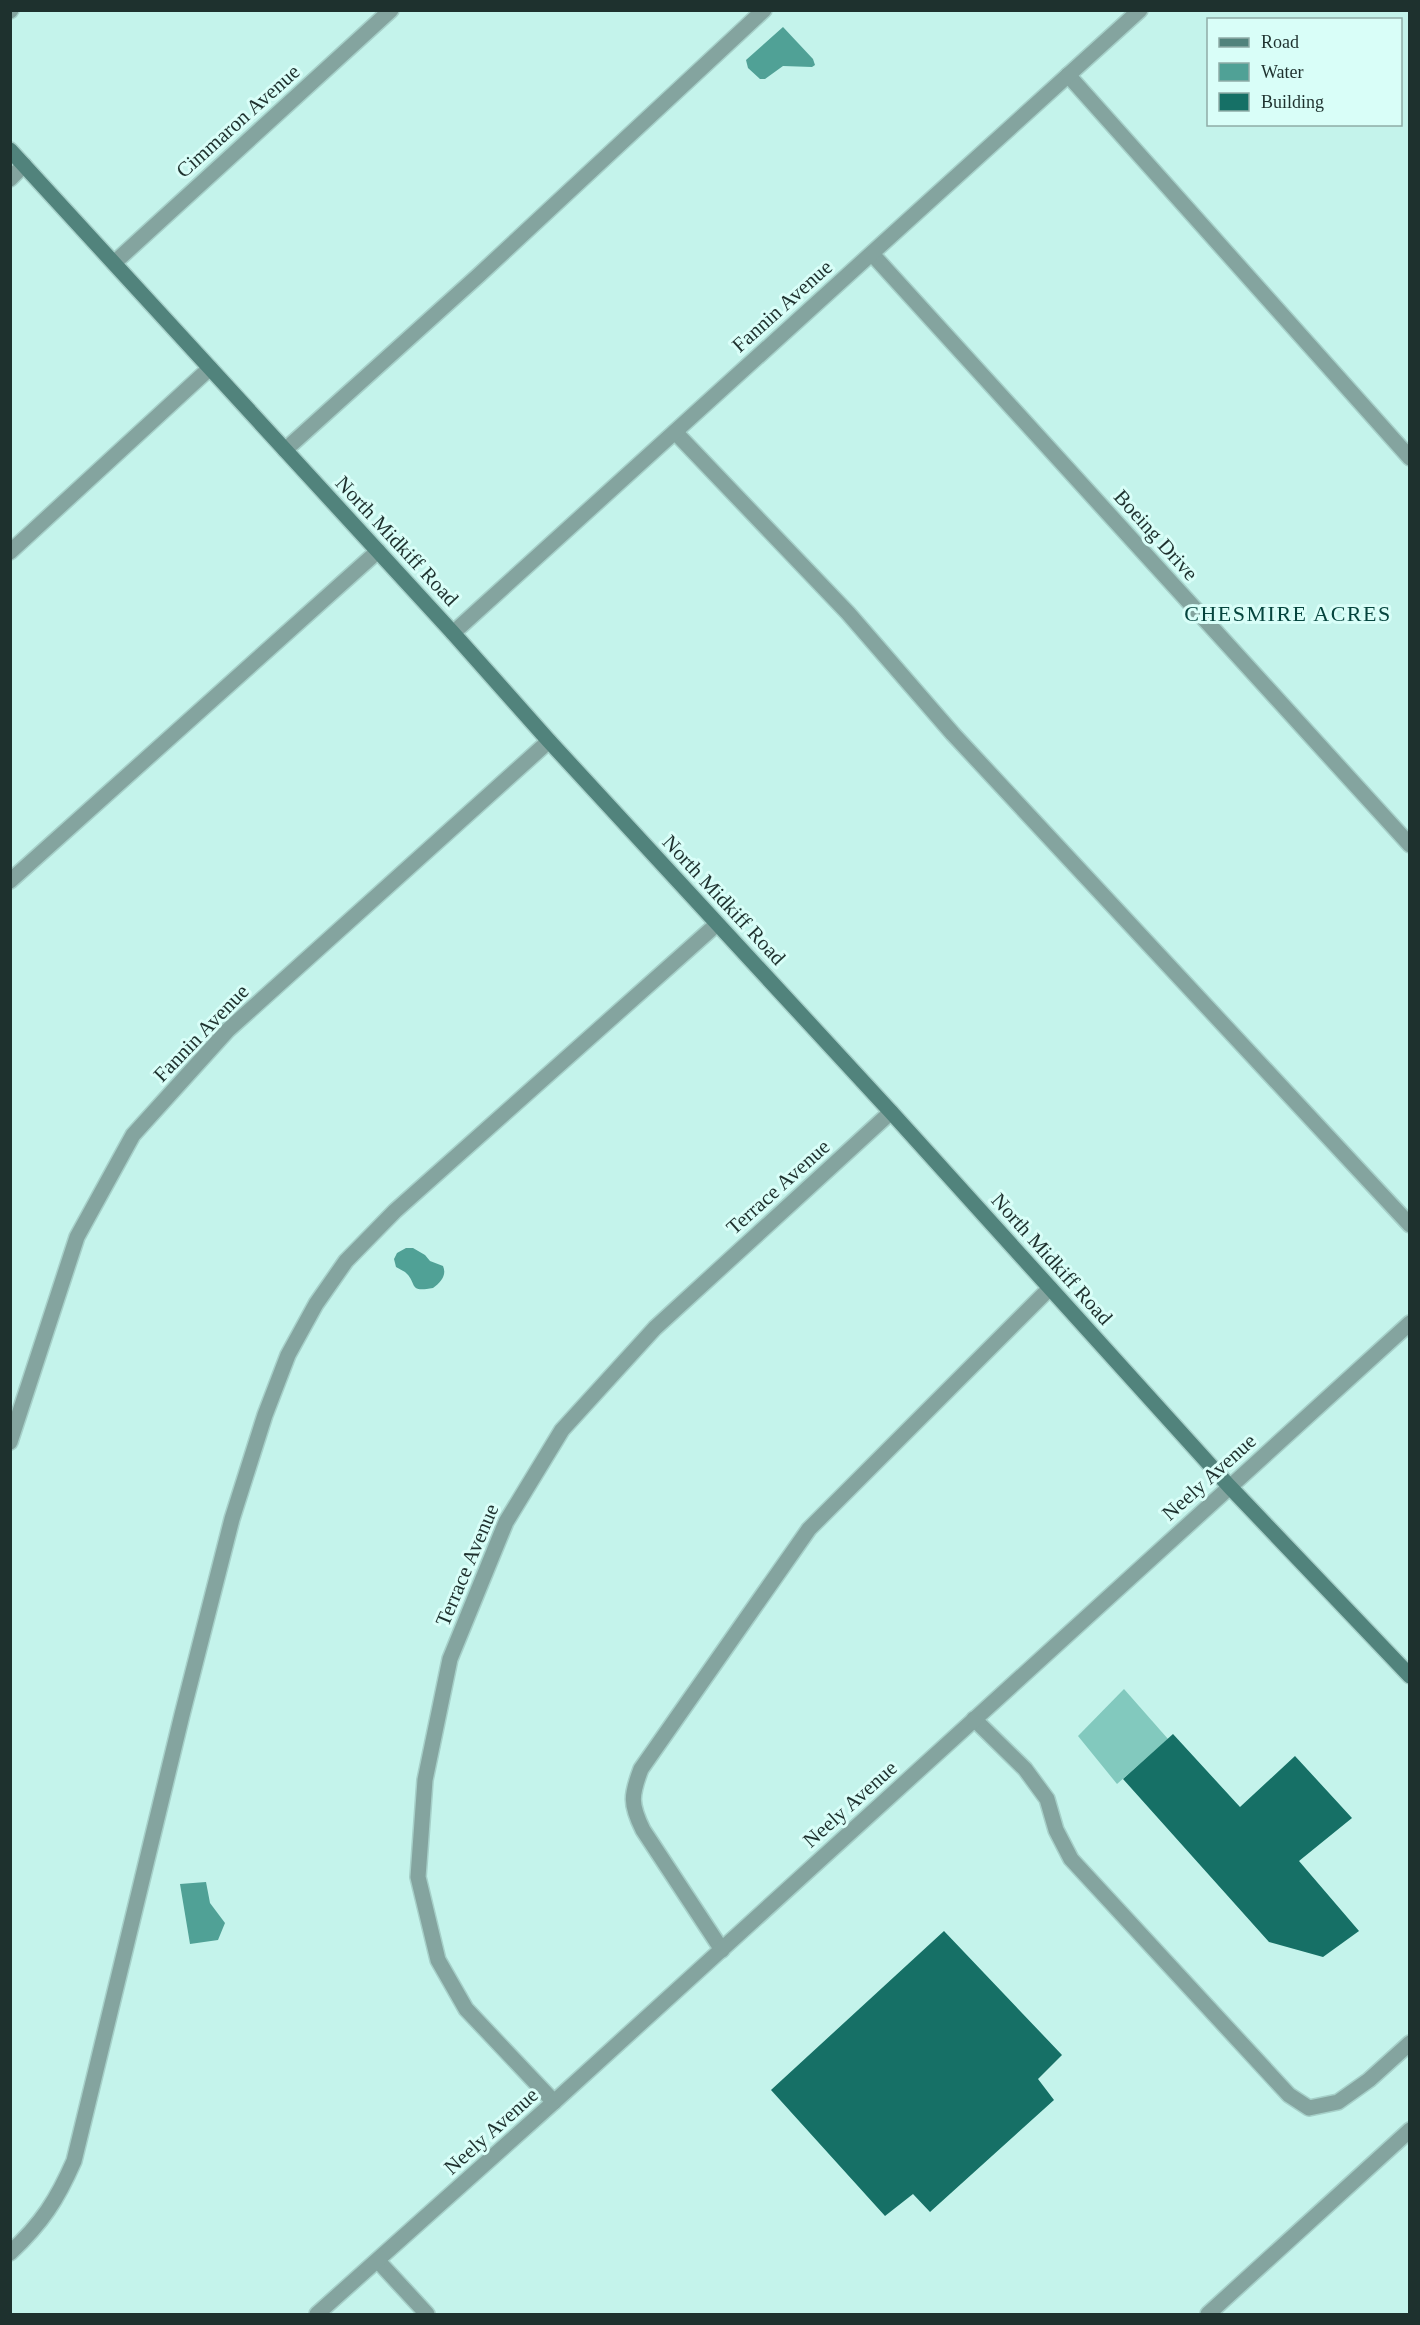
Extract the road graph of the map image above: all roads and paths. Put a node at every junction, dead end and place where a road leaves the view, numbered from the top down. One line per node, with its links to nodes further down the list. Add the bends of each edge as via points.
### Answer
1 (391, 10): 9 (street, Cimmaron Avenue)
2 (764, 10): 12 (street)
3 (1140, 10): 4 (street, Fannin Avenue)
4 (1068, 75): 8 (street, Fannin Avenue); 13 (street)
5 (10, 150): 6 (main road, North Midkiff Road)
6 (24, 165): 7 (street); 9 (main road, North Midkiff Road)
7 (10, 179)
8 (872, 254): 11 (street, Fannin Avenue); 18 (street, Boeing Drive)
9 (114, 263): 10 (main road, North Midkiff Road)
10 (210, 368): 12 (main road, North Midkiff Road); 15 (street)
11 (675, 432): 16 (street, Fannin Avenue); 22 (street, via 848,613 961,742)
12 (285, 450): 14 (main road, North Midkiff Road)
13 (1410, 458)
14 (378, 551): 16 (main road, North Midkiff Road); 19 (street)
15 (10, 552)
16 (453, 633): 17 (main road, North Midkiff Road)
17 (549, 741): 20 (main road, North Midkiff Road); 25 (street, Fannin Avenue, via 228,1030 133,1135 77,1237)
18 (1410, 845)
19 (10, 881)
20 (717, 924): 21 (main road, North Midkiff Road); 33 (street, via 395,1211 346,1261 294,1345 265,1415 232,1519 74,2161 60,2194 35,2230)
21 (891, 1112): 23 (main road, North Midkiff Road); 31 (street, Terrace Avenue, via 655,1328 562,1430 506,1522 450,1659 425,1780 418,1877 438,1960 466,2009)
22 (1410, 1225)
23 (1050, 1288): 26 (main road, North Midkiff Road); 29 (street, via 809,1529 641,1769 633,1791 635,1814)
24 (1410, 1323): 26 (street, Neely Avenue)
25 (10, 1442)
26 (1229, 1486): 27 (main road, North Midkiff Road); 28 (street, Neely Avenue)
27 (1410, 1676)
28 (974, 1719): 29 (street, Neely Avenue); 30 (street, via 1025,1769 1047,1799 1056,1830 1071,1859 1289,2094 1309,2109 1338,2102)
29 (722, 1950): 31 (street, Neely Avenue)
30 (1410, 2043)
31 (554, 2102): 34 (street, Neely Avenue)
32 (1410, 2130): 37 (street)
33 (10, 2253)
34 (378, 2261): 35 (street, Neely Avenue); 36 (street)
35 (317, 2314)
36 (427, 2314)
37 (1208, 2314)

